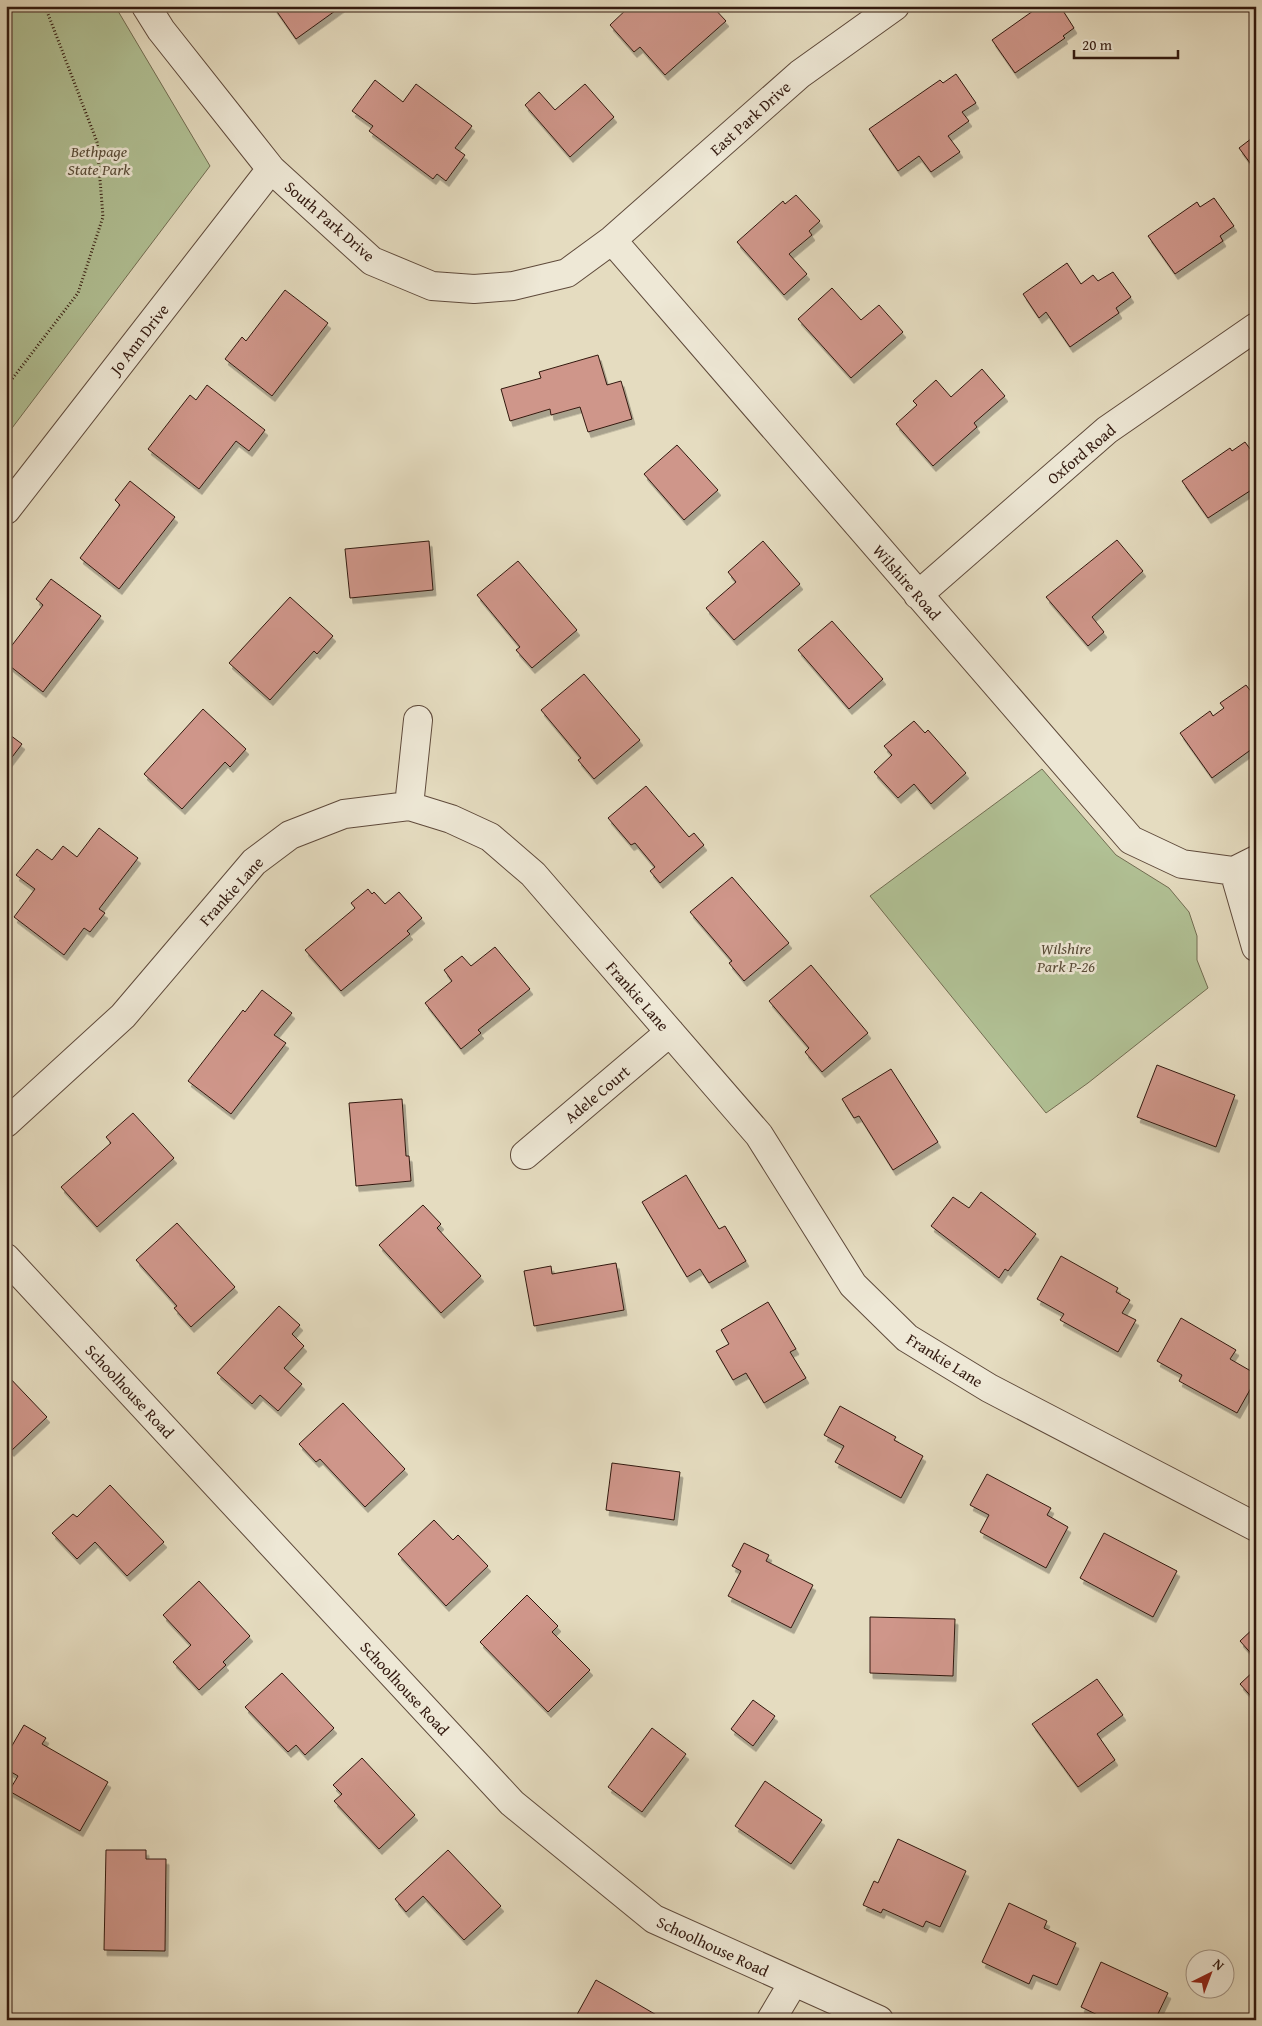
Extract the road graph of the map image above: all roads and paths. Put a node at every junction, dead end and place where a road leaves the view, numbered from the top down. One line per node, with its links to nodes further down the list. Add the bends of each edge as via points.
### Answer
1 (45, 6): 7 (path, via 97,142 103,217 78,293)
2 (146, 6): 4 (street, South Park Drive, via 161,30)
3 (895, 6): 5 (street, East Park Drive, via 800,74)
4 (272, 169): 5 (street, South Park Drive, via 372,260 432,286 474,289 512,286 567,273); 8 (street, Jo Ann Drive)
5 (612, 240): 9 (street, Wilshire Road)
6 (1256, 327): 9 (street, Oxford Road, via 1107,430)
7 (6, 387)
8 (6, 510)
9 (918, 595): 12 (street, Wilshire Road, via 1131,840 1182,864)
10 (418, 720): 11 (street)
11 (409, 806): 14 (street, Frankie Lane, via 451,819 490,837 533,874); 15 (street, Frankie Lane, via 344,814 290,835 254,862 123,1016)
12 (1245, 866): 13 (street)
13 (1256, 947)
14 (670, 1032): 16 (street, Adele Court); 18 (street, Frankie Lane, via 759,1136 853,1285 907,1338 989,1388)
15 (6, 1123)
16 (525, 1155)
17 (6, 1258): 19 (street, Schoolhouse Road, via 512,1803 654,1919)
18 (1256, 1527)
19 (793, 1983): 20 (street); 21 (street, Schoolhouse Road)
20 (770, 2020)
21 (879, 2020)

